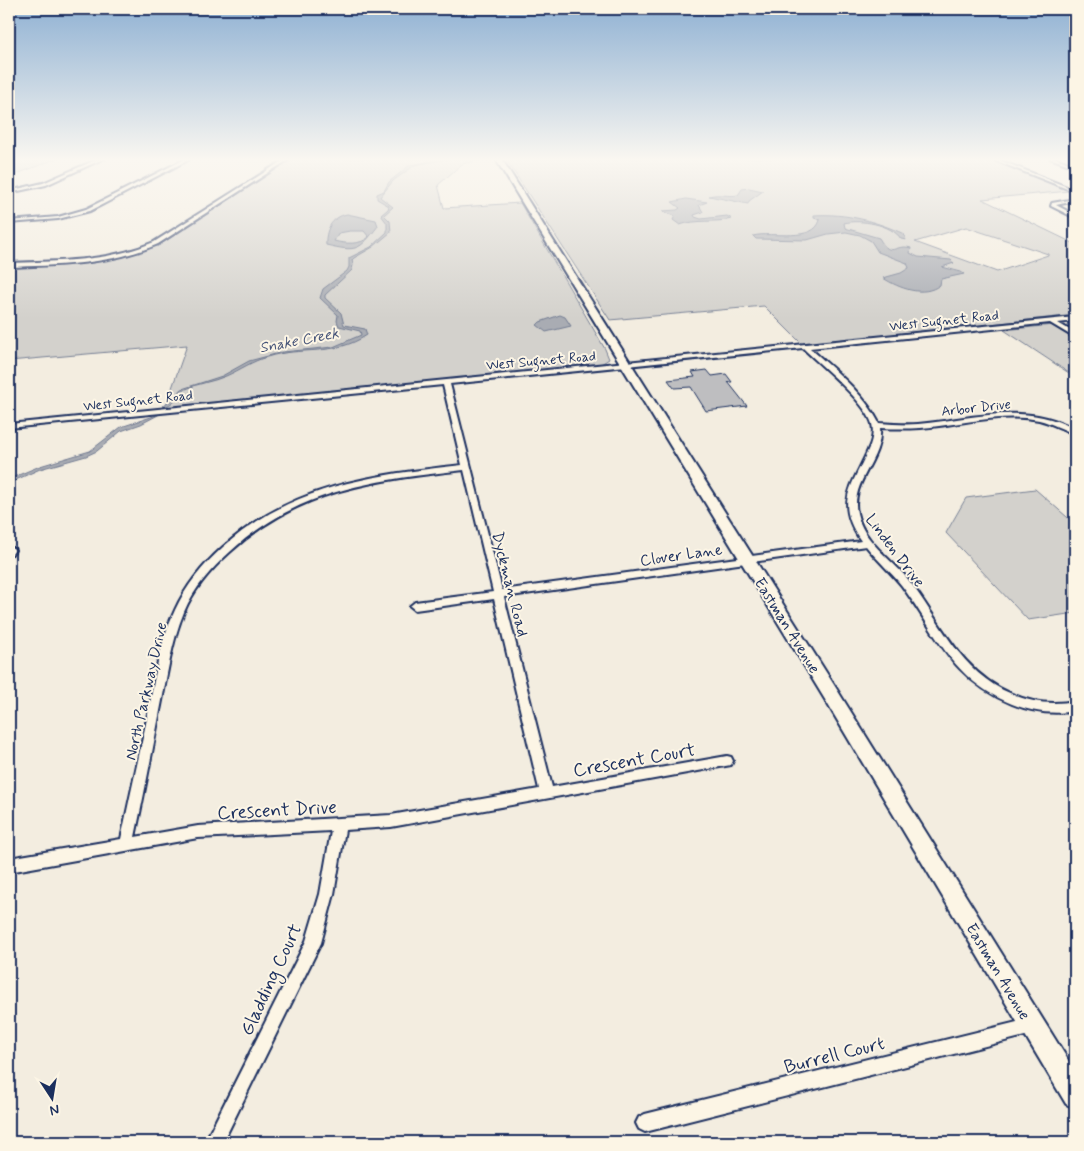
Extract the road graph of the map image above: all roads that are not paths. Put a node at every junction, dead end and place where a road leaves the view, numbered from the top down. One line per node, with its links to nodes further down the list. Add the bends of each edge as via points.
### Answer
1 (85, 212): 4 (street)
2 (205, 212): 5 (street, via 156,243)
3 (531, 212): 12 (main road, Eastman Avenue)
4 (9, 222)
5 (128, 252): 6 (street); 7 (street, via 91,260)
6 (9, 261)
7 (9, 265)
8 (1075, 319): 9 (street, West Sugnet Road)
9 (1052, 322): 10 (street); 11 (street, West Sugnet Road)
10 (1075, 336)
11 (804, 346): 12 (street, West Sugnet Road); 14 (street, via 864,405)
12 (625, 364): 13 (street, West Sugnet Road); 19 (main road, Eastman Avenue)
13 (446, 381): 15 (street, West Sugnet Road); 17 (street, Dyckman Road)
14 (876, 425): 16 (street, Arbor Drive, via 918,426 1014,415 1059,424); 18 (street, Linden Drive, via 872,449 850,500 857,528)
15 (9, 426)
16 (1075, 432)
17 (467, 466): 20 (street, Dyckman Road); 26 (street, North Parkway Drive, via 387,475 292,503 258,522 198,578 176,618 164,660)
18 (869, 543): 19 (street, Clover Lane); 22 (street, Linden Drive, via 904,582 956,658 976,680 990,689 1037,707)
19 (748, 560): 20 (street, Clover Lane); 28 (main road, Eastman Avenue)
20 (498, 594): 21 (street, Clover Lane); 24 (street, Dyckman Road)
21 (416, 606)
22 (1075, 706)
23 (728, 761): 24 (street, Crescent Court)
24 (547, 793): 25 (street, Crescent Drive, via 391,821)
25 (339, 825): 26 (street, Crescent Drive, via 198,832); 31 (street, Gladding Court, via 327,894 313,943)
26 (127, 844): 27 (street, Crescent Drive)
27 (9, 865)
28 (1033, 1026): 29 (main road, Eastman Avenue); 30 (street, Burrell Court)
29 (1075, 1095)
30 (645, 1123)
31 (214, 1142)

